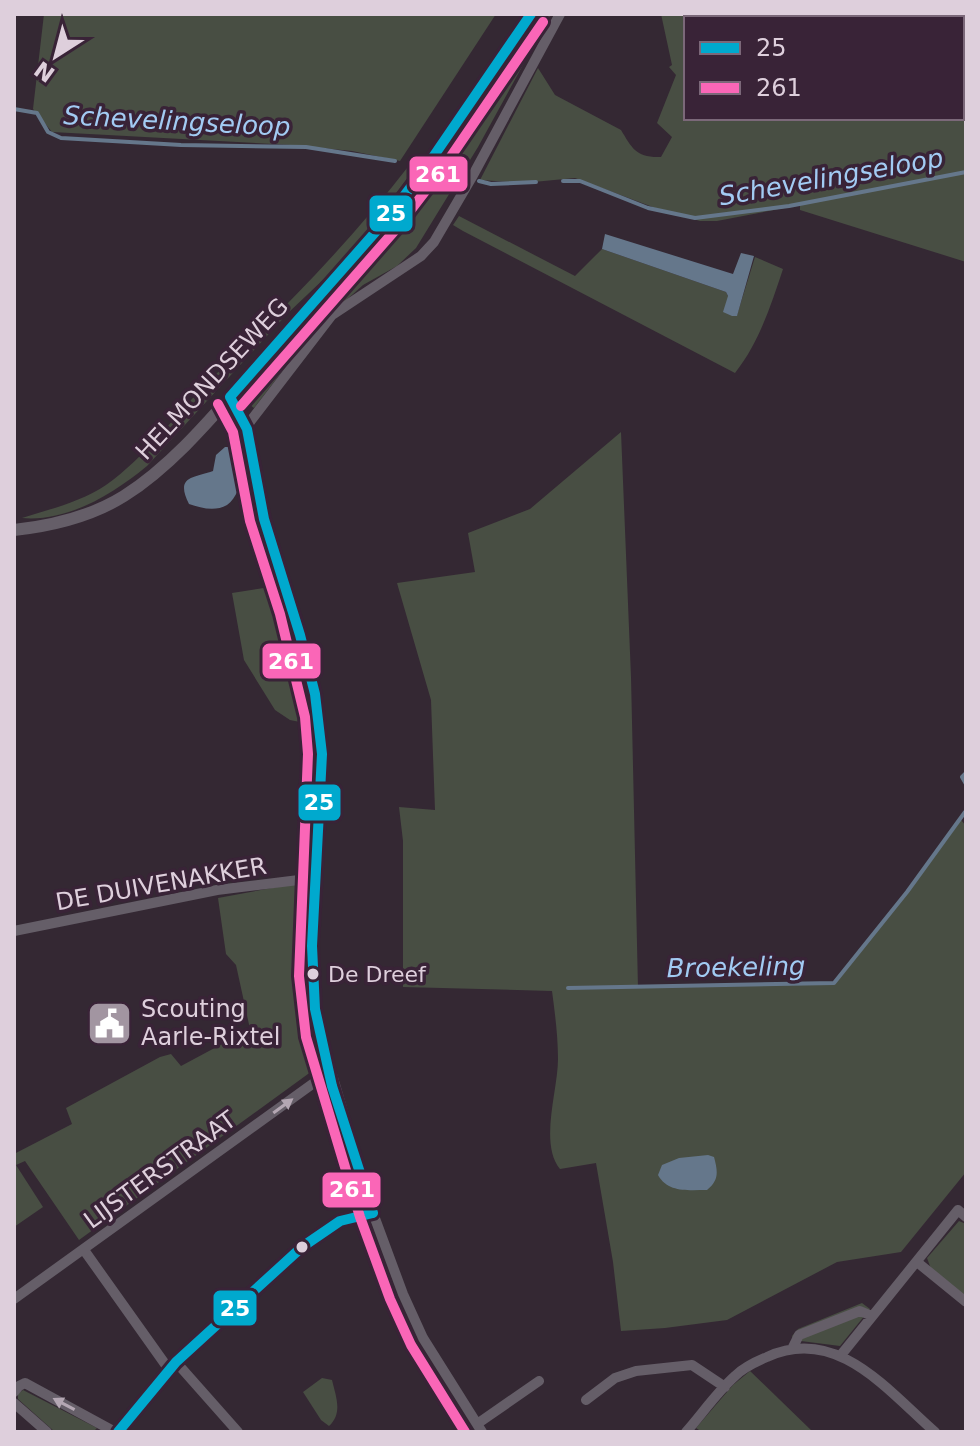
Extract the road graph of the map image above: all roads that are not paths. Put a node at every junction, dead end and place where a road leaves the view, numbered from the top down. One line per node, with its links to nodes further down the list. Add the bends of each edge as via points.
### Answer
1 (531, 14): 3 (street, HELMONDSEWEG, via 431,160 359,252)
2 (560, 14): 4 (street, HELMONDSEWEG, via 434,242 332,315)
3 (230, 397): 4 (street); 5 (street, HELMONDSEWEG, via 154,474 122,497 87,513)
4 (246, 427): 6 (street, via 264,518 319,715)
5 (14, 530)
6 (315, 878): 7 (street, DE DUIVENAKKER, via 217,890); 8 (street, via 314,998)
7 (14, 931)
8 (329, 1072): 9 (street); 11 (street, LIJSTERSTRAAT, one-way to 8)
9 (373, 1213): 18 (street, via 340,1221 321,1233); 24 (street, via 423,1338)
10 (966, 1217): 12 (street, via 958,1210)
11 (84, 1250): 13 (street, LIJSTERSTRAAT); 18 (street)
12 (917, 1262): 14 (street); 15 (street)
13 (14, 1299)
14 (966, 1302)
15 (872, 1316): 16 (street, via 860,1311 799,1335); 17 (street)
16 (793, 1347): 17 (street); 20 (street, via 751,1364)
17 (841, 1355): 29 (street)
18 (173, 1367): 26 (street); 27 (street)
19 (539, 1381): 24 (street)
20 (725, 1387): 22 (street, via 692,1365 636,1371 615,1378); 28 (street)
21 (14, 1392): 26 (street, one-way to 21, via 25,1383)
22 (586, 1400)
23 (14, 1403): 25 (street)
24 (480, 1428)
25 (47, 1432)
26 (117, 1432)
27 (238, 1432)
28 (686, 1432)
29 (935, 1432)

